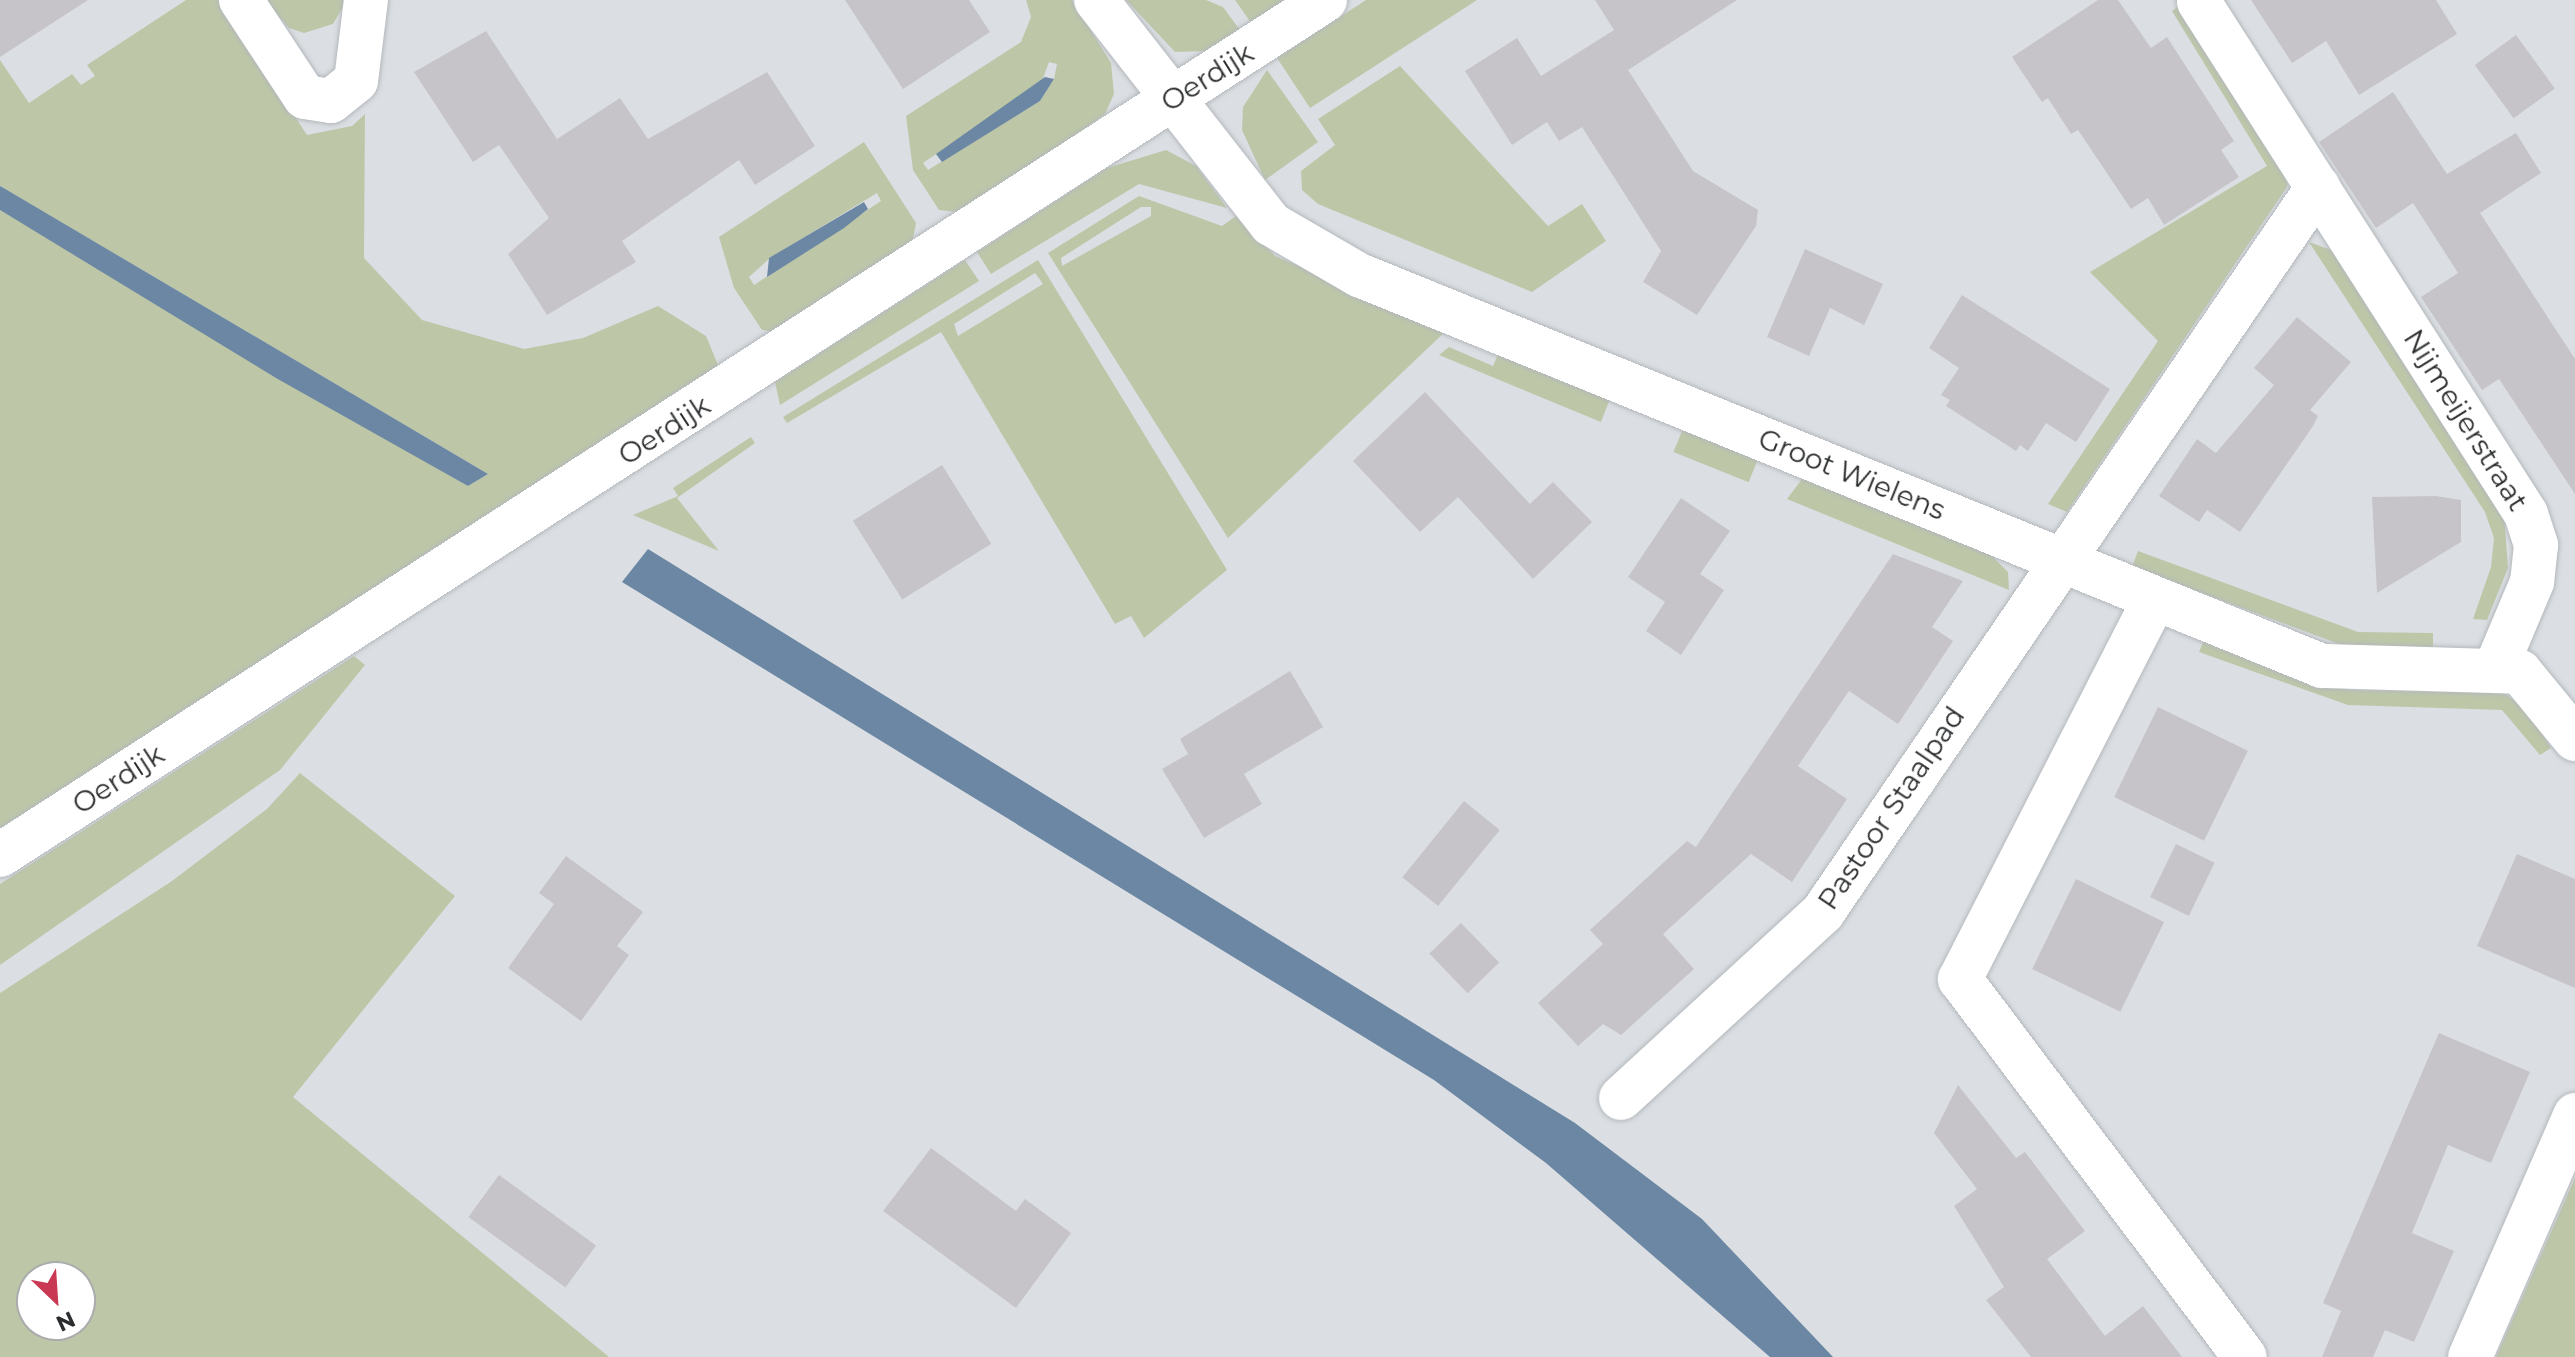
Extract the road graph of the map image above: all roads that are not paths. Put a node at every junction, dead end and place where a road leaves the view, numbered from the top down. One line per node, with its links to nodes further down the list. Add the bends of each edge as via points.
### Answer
1 (241, 0): 2 (street, via 305,97 331,101 356,81)
2 (366, 0)
3 (1096, 0): 6 (street, Groot Wielens)
4 (1325, 0): 6 (street, Oerdijk)
5 (2199, 2): 7 (street, Nijmeijerstraat)
6 (1169, 100): 8 (street, Groot Wielens, via 1271,224 1359,275); 12 (street, Oerdijk)
7 (2318, 187): 8 (street); 10 (street, Nijmeijerstraat, via 2526,514 2536,545 2532,582)
8 (2059, 557): 9 (street, Groot Wielens); 13 (street, Pastoor Staalpad, via 1823,912)
9 (2153, 602): 10 (street, Groot Wielens, via 2322,666); 15 (street, via 1960,979)
10 (2495, 670): 11 (street, Groot Wielens, via 2520,672)
11 (2575, 739)
12 (0, 855)
13 (1621, 1098)
14 (2575, 1115): 16 (street)
15 (2245, 1357)
16 (2470, 1357)

